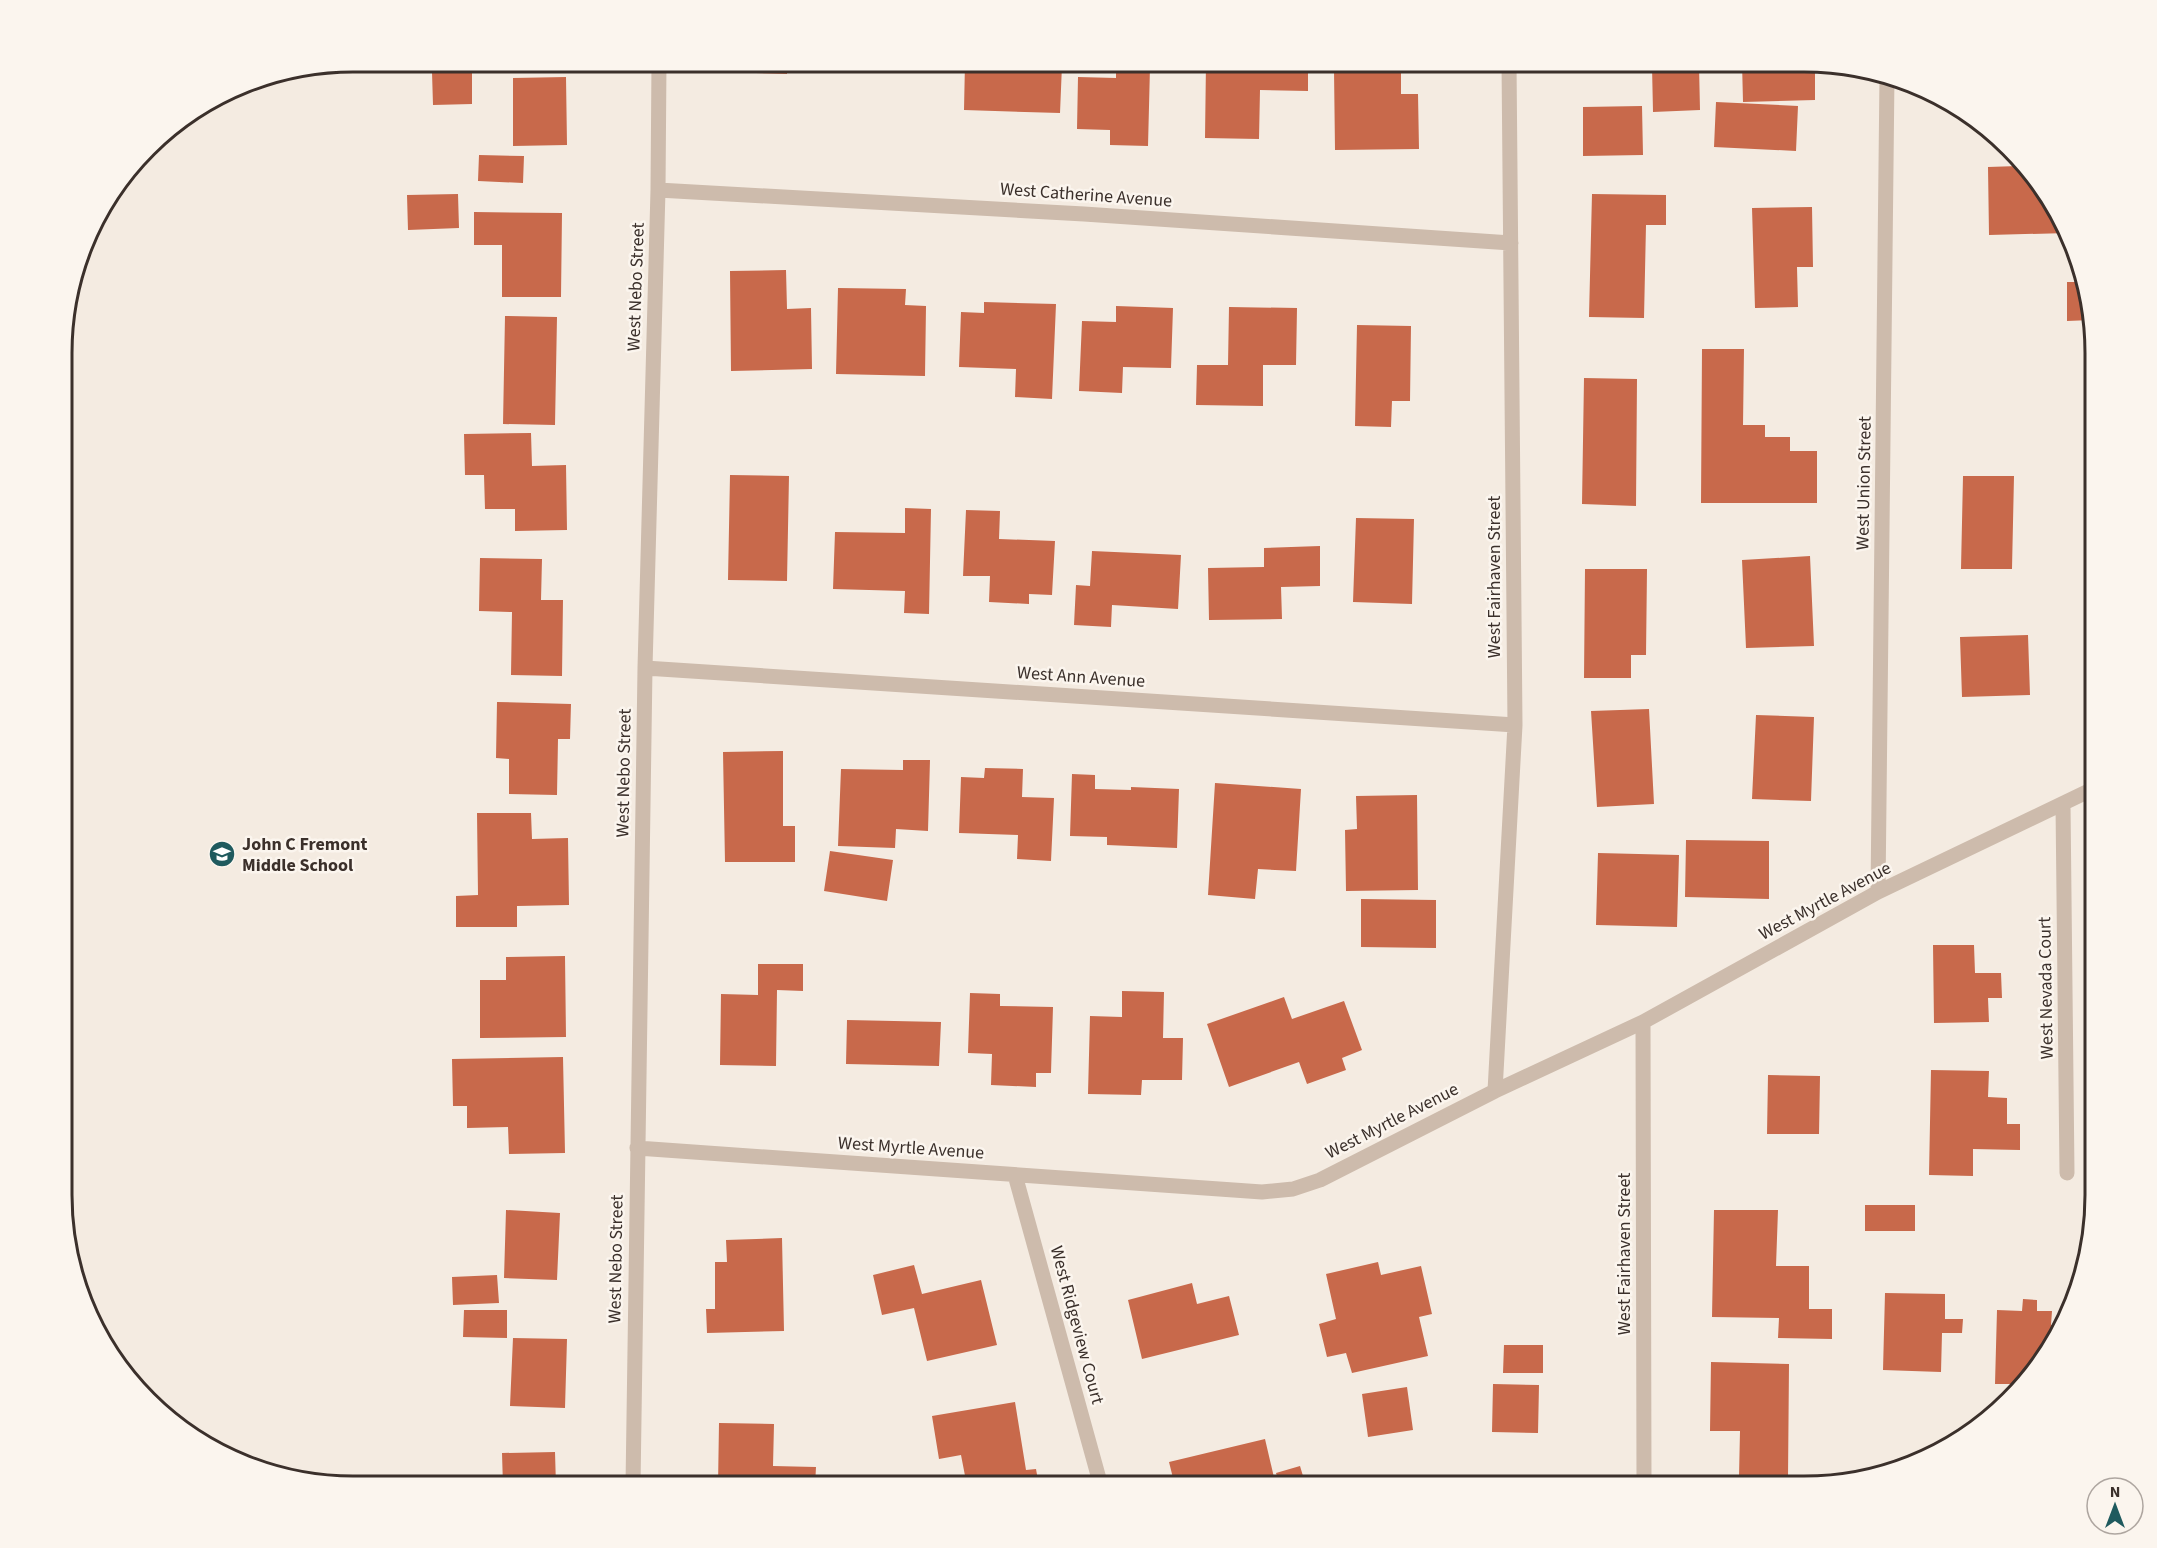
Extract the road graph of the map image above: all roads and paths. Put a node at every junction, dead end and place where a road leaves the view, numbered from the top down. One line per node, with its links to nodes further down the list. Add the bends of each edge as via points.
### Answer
1 (659, 72): 4 (street, West Nebo Street)
2 (1509, 72): 5 (street, West Fairhaven Street)
3 (1887, 85): 10 (street, West Union Street)
4 (658, 190): 5 (street, West Catherine Avenue); 6 (street, West Nebo Street)
5 (1511, 243): 7 (street, West Fairhaven Street)
6 (645, 668): 7 (street, West Ann Avenue); 13 (street, West Nebo Street)
7 (1515, 725): 12 (street, West Fairhaven Street)
8 (2085, 793): 9 (street, West Myrtle Avenue)
9 (2063, 804): 10 (street, West Myrtle Avenue); 14 (street, West Nevada Court)
10 (1878, 892): 11 (street, West Myrtle Avenue)
11 (1643, 1022): 12 (street, West Myrtle Avenue); 18 (street, West Fairhaven Street)
12 (1495, 1091): 15 (street, West Myrtle Avenue, via 1293,1190 1262,1192)
13 (637, 1148): 15 (street, West Myrtle Avenue); 16 (street, West Nebo Street)
14 (2067, 1173)
15 (1015, 1175): 17 (street, West Ridgeview Court)
16 (633, 1476)
17 (1098, 1476)
18 (1644, 1476)

